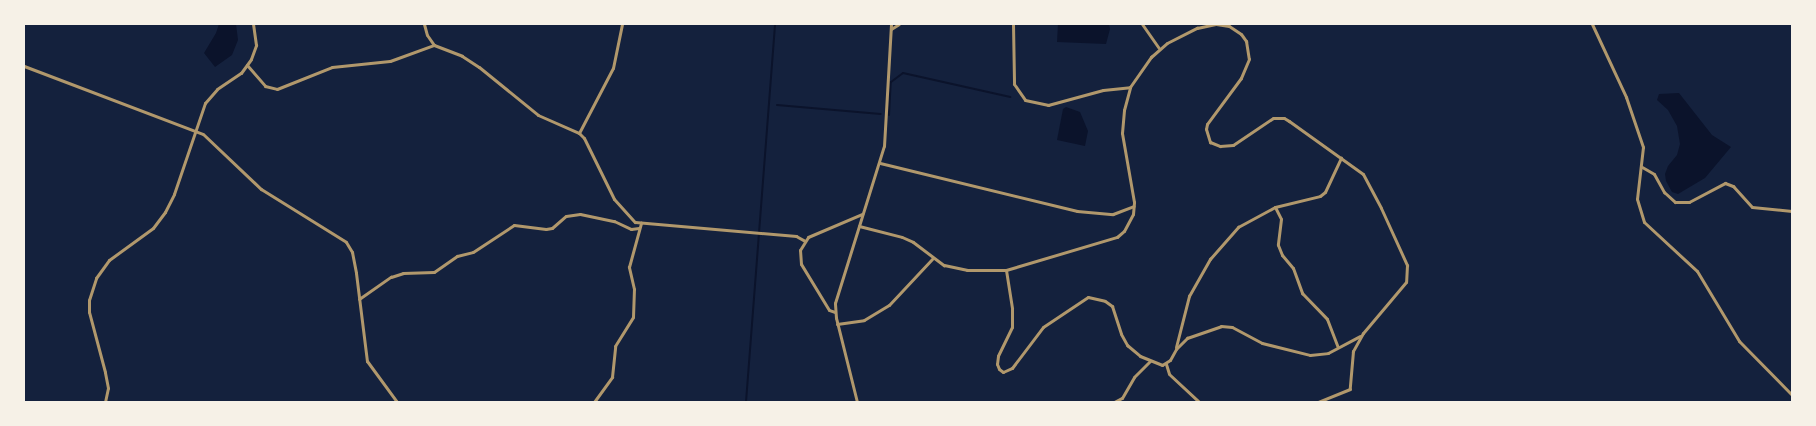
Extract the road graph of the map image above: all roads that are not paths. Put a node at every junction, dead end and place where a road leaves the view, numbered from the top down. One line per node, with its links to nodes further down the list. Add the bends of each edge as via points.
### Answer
1 (253, 24): 12 (street, via 256,45)
2 (424, 24): 10 (street)
3 (622, 24): 16 (street, via 613,68)
4 (891, 24): 9 (street)
5 (899, 24): 9 (street)
6 (1013, 24): 14 (street, via 1014,84 1024,100 1048,105 1104,90)
7 (1142, 24): 11 (street)
8 (1592, 24): 19 (street, via 1634,118 1643,146)
9 (891, 29): 18 (street, via 884,146)
10 (434, 45): 12 (street, via 390,61 332,67 277,89 265,86); 16 (street, via 479,67 538,115)
11 (1159, 48): 14 (street); 17 (street, via 1182,34 1216,24 1235,29 1246,42 1250,59 1247,69 1207,124 1208,136 1214,145 1233,144 1273,118 1284,118)
12 (247, 65): 15 (street, via 241,73 217,88)
13 (24, 66): 15 (street)
14 (1130, 87): 20 (street, via 1122,133)
15 (194, 130): 29 (street, via 215,143 261,189 346,242 352,252); 38 (street, via 165,212 153,228 109,260 92,289 89,312 108,388)
16 (579, 132): 24 (street, via 614,199)
17 (1341, 157): 21 (street, via 1325,192 1320,196); 32 (street, via 1369,183 1408,272 1398,294)
18 (880, 163): 20 (street, via 1077,211 1113,214); 23 (street)
19 (1642, 167): 22 (street, via 1654,174 1664,192 1675,202 1689,202 1725,183 1734,186 1752,207); 37 (street, via 1637,199 1644,222 1697,271 1739,341)
20 (1134, 206): 28 (street, via 1130,222 1117,236)
21 (1275, 207): 33 (street, via 1281,219 1278,245 1282,255 1293,268 1302,293 1327,319); 34 (street, via 1238,227 1210,260 1189,296)
22 (1792, 211)
23 (863, 214): 25 (street); 26 (street)
24 (640, 225): 26 (street, via 756,232 796,236); 29 (street, via 631,229 614,221 580,214 566,216 546,230 514,225 485,245 457,256 434,272 403,273 391,277); 40 (street, via 629,267 634,289 633,317 615,346 612,377)
25 (859, 226): 27 (street, via 902,237); 30 (street, via 840,284)
26 (805, 241): 30 (street, via 800,250 801,264 829,310)
27 (933, 258): 28 (street, via 944,266 955,268); 31 (street, via 889,304 864,320)
28 (1006, 270): 35 (street, via 1012,327 998,356 1002,372 1012,368 1043,327 1088,297 1112,306 1127,345)
29 (358, 299): 39 (street, via 367,361)
30 (835, 312): 31 (street)
31 (837, 324): 41 (street)
32 (1360, 336): 33 (street); 44 (street, via 1353,351 1350,389)
33 (1338, 348): 34 (street, via 1310,355 1262,343 1232,327 1222,326 1187,338)
34 (1176, 349): 36 (street)
35 (1150, 361): 36 (street); 42 (street, via 1134,377 1122,398)
36 (1166, 364): 43 (street, via 1169,374)
37 (1792, 395)
38 (105, 402)
39 (397, 402)
40 (594, 402)
41 (857, 402)
42 (1114, 402)
43 (1199, 402)
44 (1318, 402)

